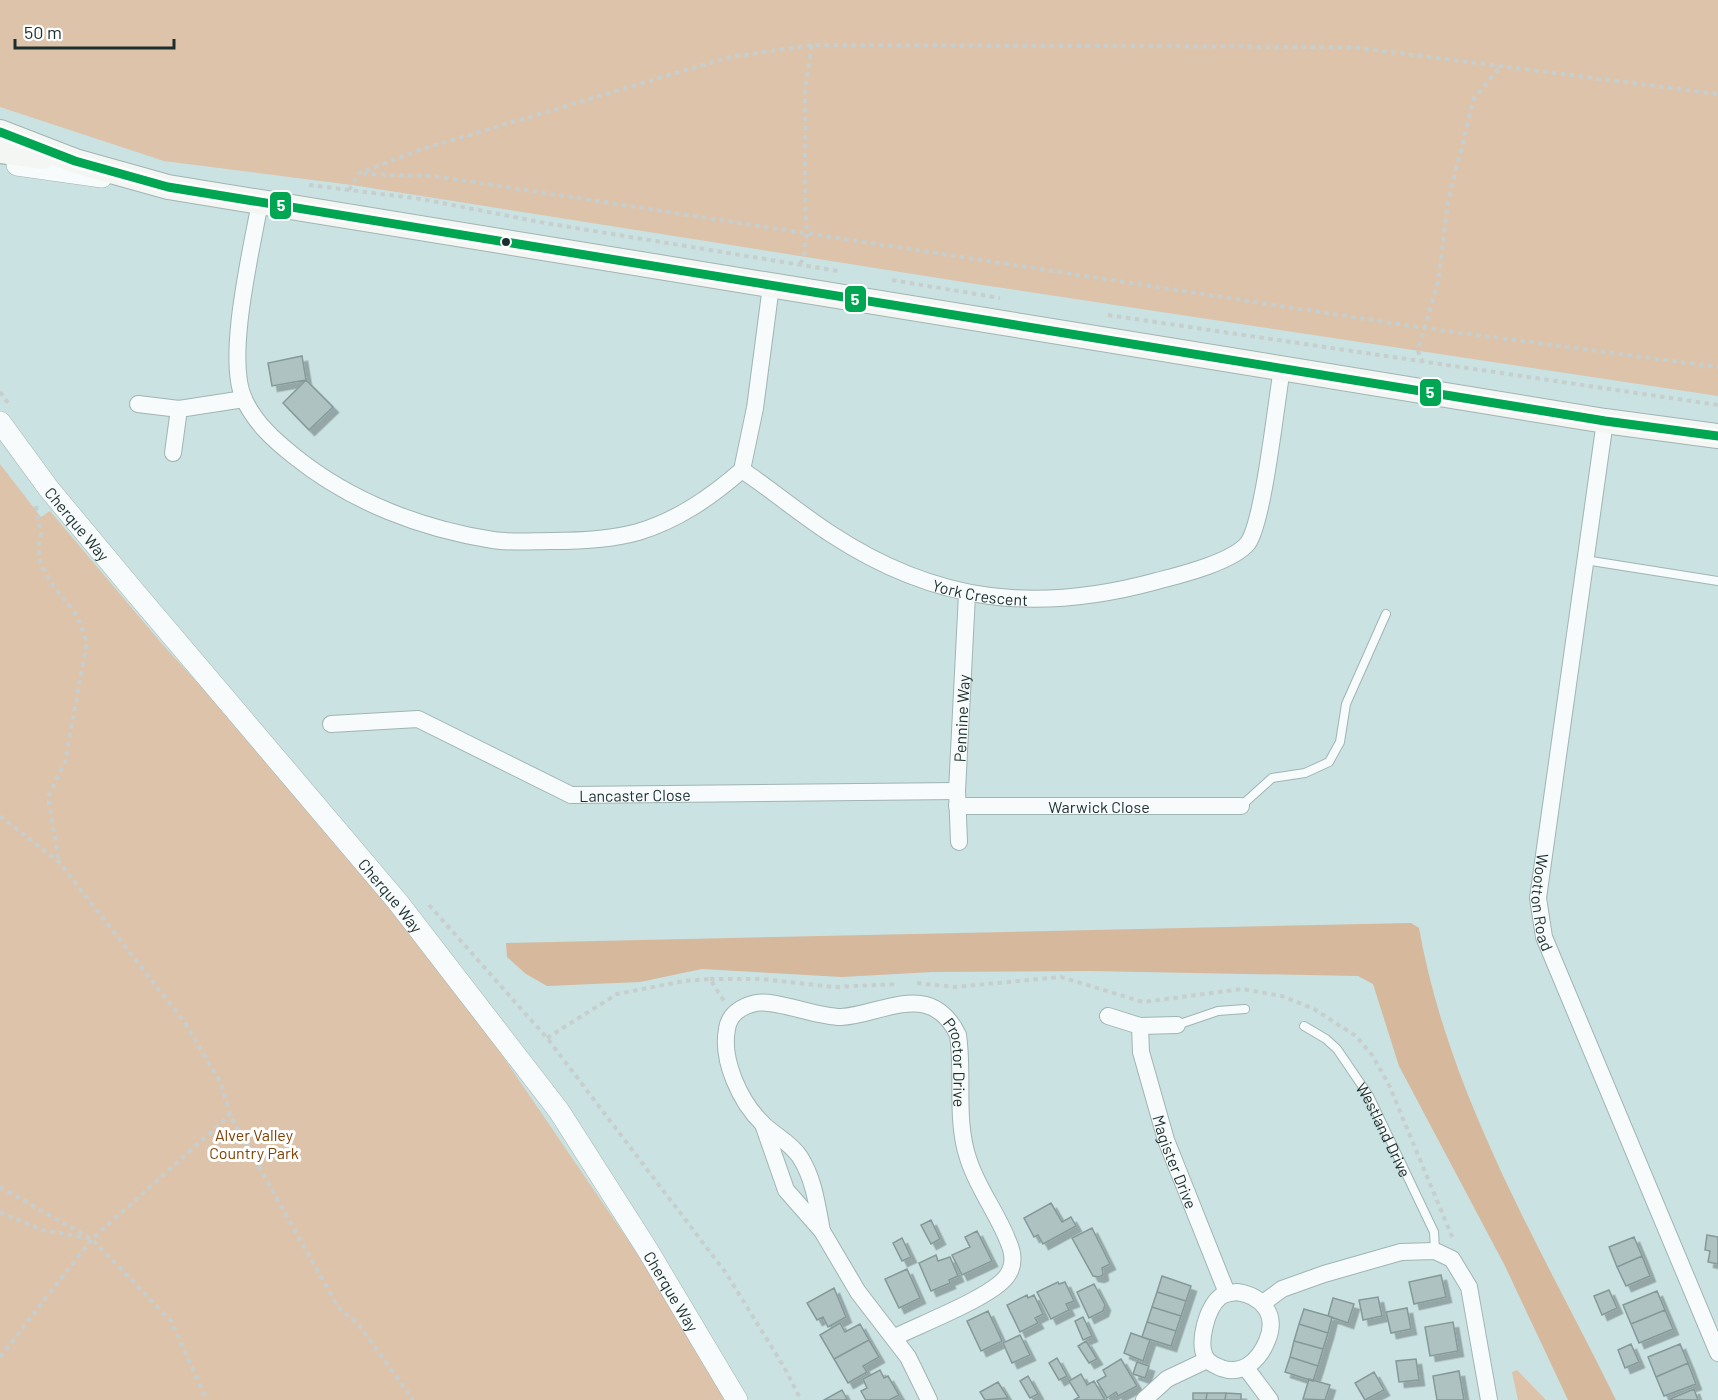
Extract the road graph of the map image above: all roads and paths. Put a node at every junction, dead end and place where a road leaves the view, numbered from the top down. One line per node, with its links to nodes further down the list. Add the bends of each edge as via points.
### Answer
1 (812, 45): 2 (path, via 1352,47); 8 (path, via 730,57 419,150); 14 (path, via 805,90)
2 (1502, 65): 3 (path); 21 (path, via 1474,98 1448,201 1438,282)
3 (1718, 94)
4 (0, 132): 6 (main road)
5 (0, 151): 6 (main road)
6 (75, 161): 10 (main road)
7 (0, 162): 10 (street)
8 (359, 174): 11 (path); 14 (path, via 434,176)
9 (304, 184): 11 (path)
10 (168, 187): 13 (main road)
11 (349, 190): 12 (path); 15 (path)
12 (345, 196)
13 (260, 202): 18 (main road); 25 (street, via 238,345 237,375)
14 (807, 232): 15 (path); 21 (path)
15 (800, 265): 16 (path)
16 (847, 273)
17 (882, 279): 19 (path)
18 (771, 286): 24 (main road); 33 (street, via 755,408)
19 (1004, 298)
20 (1096, 313): 22 (path)
21 (1424, 328): 22 (path, via 1418,351); 23 (path)
22 (1423, 363): 27 (path)
23 (1718, 367)
24 (1282, 369): 29 (main road); 37 (street, York Crescent, via 1259,514 1248,543 1221,561 1128,589 1055,599)
25 (244, 399): 28 (street); 33 (street, via 263,429 321,477 424,525 495,541 585,541 638,532 681,515 713,496)
26 (138, 404): 28 (street)
27 (1718, 405)
28 (179, 409): 32 (street)
29 (1605, 421): 31 (main road); 35 (street, Wootton Road)
30 (0, 422): 68 (street, Cherque Way, via 65,508 397,901 559,1111)
31 (1718, 436)
32 (172, 453)
33 (742, 470): 37 (street, York Crescent, via 830,534 914,578)
34 (34, 500): 44 (path, via 40,562 76,614 87,642 65,762 48,797)
35 (1585, 560): 36 (lane); 62 (street, Wootton Road, via 1538,898 1540,919 1544,937)
36 (1718, 580)
37 (967, 594): 40 (street, Pennine Way)
38 (1386, 614): 41 (lane, via 1346,704 1340,742 1329,762 1305,773 1272,778)
39 (331, 724): 40 (street, Lancaster Close, via 418,719 572,795)
40 (957, 799): 41 (street, Warwick Close); 43 (street, Pennine Way)
41 (1241, 806)
42 (0, 816): 44 (path)
43 (958, 842)
44 (59, 862): 52 (path, via 185,1023 221,1083)
45 (1245, 1008): 48 (lane, via 1218,1011)
46 (734, 1015): 51 (path, via 710,979 684,981 617,994); 53 (street, via 727,1029 729,1062 748,1105); 61 (street, Proctor Drive, via 758,1002 840,1017 905,1004 926,1005 952,1023 960,1049 963,1143 976,1179 1008,1240 1012,1266 1008,1275 987,1292)
47 (1108, 1016): 49 (street)
48 (1177, 1025): 49 (street)
49 (1140, 1026): 59 (street, Magister Drive, via 1141,1052 1166,1140)
50 (1304, 1026): 58 (lane, Westland Drive, via 1336,1049 1369,1096 1434,1232)
51 (547, 1038)
52 (230, 1115): 57 (path); 67 (path, via 338,1307 359,1325)
53 (763, 1124): 56 (street, via 786,1190); 56 (street, via 788,1142 809,1172)
54 (0, 1187): 57 (path)
55 (0, 1212): 57 (path, via 42,1230)
56 (822, 1231): 61 (street, via 858,1292)
57 (92, 1239): 63 (path); 66 (path, via 171,1321)
58 (1435, 1251): 60 (street, via 1401,1252 1324,1274 1282,1289); 72 (street, via 1452,1259 1469,1287)
59 (1227, 1293): 60 (street, via 1247,1293); 64 (street, via 1215,1302 1207,1322 1203,1346)
60 (1263, 1303): 65 (street, via 1271,1319 1270,1331 1261,1352)
61 (895, 1337): 69 (street)
62 (1718, 1353)
63 (0, 1357)
64 (1207, 1360): 65 (street, via 1228,1370); 70 (street, via 1167,1379)
65 (1246, 1368): 71 (street)
66 (207, 1400)
67 (412, 1400)
68 (737, 1400)
69 (929, 1400)
70 (1144, 1400)
71 (1270, 1400)
72 (1489, 1400)

